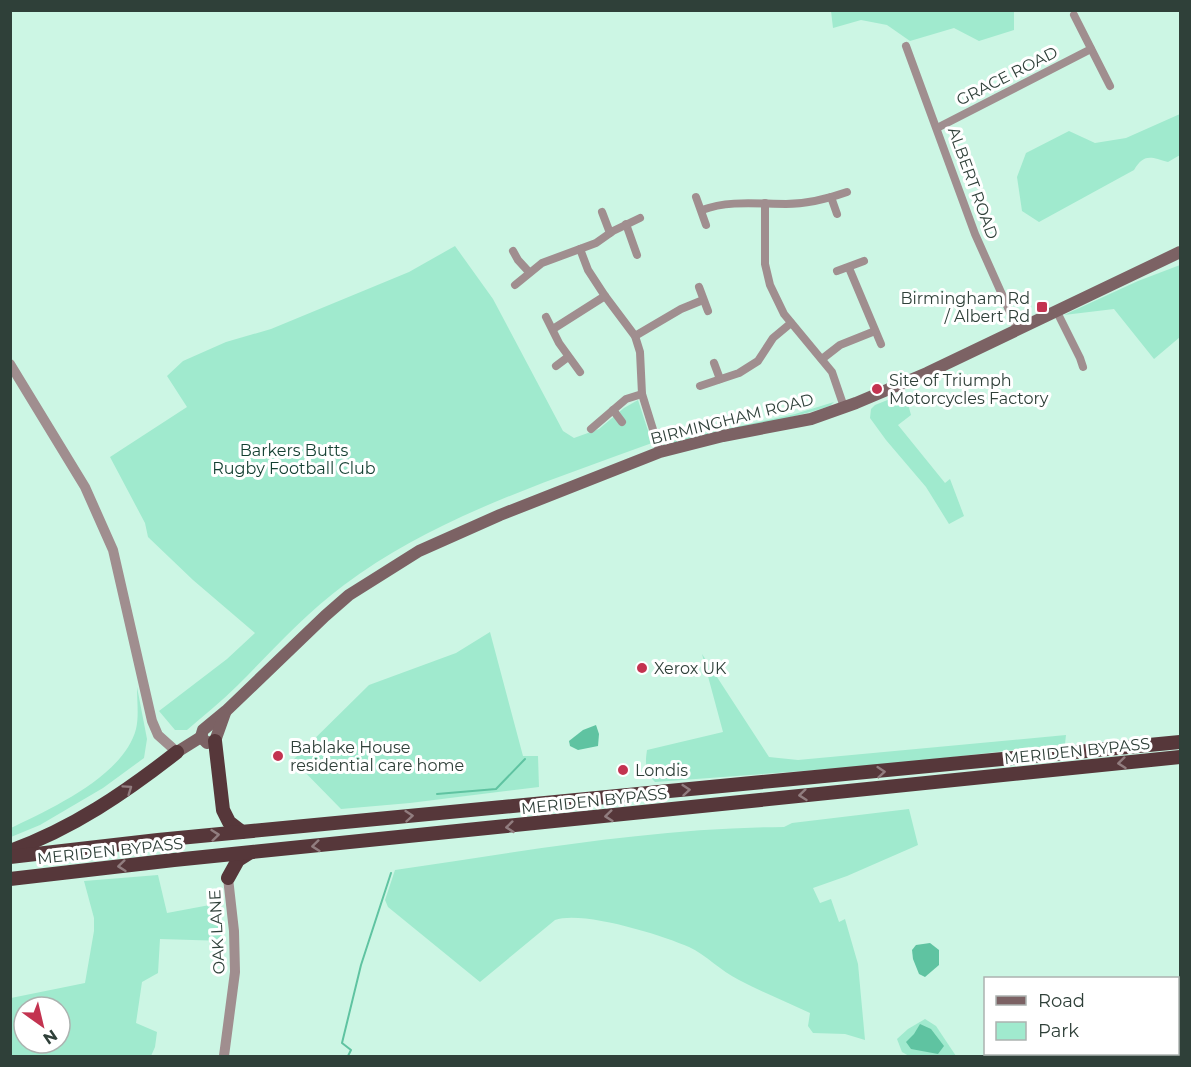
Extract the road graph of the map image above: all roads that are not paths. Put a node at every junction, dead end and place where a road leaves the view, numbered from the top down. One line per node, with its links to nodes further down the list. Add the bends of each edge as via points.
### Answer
1 (1074, 15): 3 (street)
2 (906, 46): 5 (street, ALBERT ROAD)
3 (1091, 49): 4 (street); 5 (street, GRACE ROAD)
4 (1110, 86)
5 (937, 128): 33 (street, ALBERT ROAD, via 975,234)
6 (847, 192): 8 (street)
7 (696, 197): 10 (street)
8 (831, 197): 9 (street, via 817,202); 12 (street)
9 (765, 203): 10 (street, via 718,204); 32 (street, via 765,264 770,285)
10 (702, 210): 15 (street)
11 (602, 212): 16 (street)
12 (837, 214)
13 (640, 218): 14 (street)
14 (626, 224): 16 (street); 20 (street)
15 (706, 225)
16 (610, 232): 17 (street)
17 (580, 249): 24 (street); 27 (street)
18 (513, 251): 24 (street)
19 (1180, 252): 29 (main road, BIRMINGHAM ROAD)
20 (637, 255)
21 (864, 261): 22 (street)
22 (849, 268): 23 (street); 35 (street)
23 (837, 271)
24 (529, 272): 25 (street)
25 (515, 285)
26 (699, 287): 28 (street)
27 (604, 296): 34 (street); 36 (street)
28 (703, 300): 30 (street); 36 (street)
29 (1056, 310): 33 (main road, BIRMINGHAM ROAD); 43 (street)
30 (708, 311)
31 (546, 317): 34 (street)
32 (791, 323): 39 (street); 45 (street, via 773,338 758,361)
33 (1017, 328): 48 (main road, BIRMINGHAM ROAD, via 918,377)
34 (553, 329): 38 (street)
35 (875, 331): 37 (street); 39 (street, via 840,345)
36 (635, 336): 47 (street, via 640,352)
37 (881, 344)
38 (568, 357): 42 (street); 44 (street)
39 (822, 359): 48 (street, via 832,372)
40 (714, 363): 45 (street)
41 (10, 364): 55 (street, via 85,487 113,550 152,721 158,735)
42 (556, 366)
43 (1083, 367)
44 (580, 372)
45 (720, 379): 46 (street)
46 (700, 386)
47 (642, 394): 49 (street, via 626,399); 52 (street)
48 (844, 407): 52 (main road, BIRMINGHAM ROAD, via 811,419)
49 (613, 410): 50 (street); 51 (street)
50 (622, 422)
51 (591, 429)
52 (660, 452): 53 (main road, BIRMINGHAM ROAD, via 457,533 382,573 325,616 226,711)
53 (210, 734): 55 (main road, BIRMINGHAM ROAD); 57 (highway, via 223,810 229,822)
54 (1180, 742): 57 (highway, MERIDEN BYPASS, one-way to 54)
55 (177, 752): 58 (highway, one-way to 55, via 92,811)
56 (1180, 757): 59 (highway, MERIDEN BYPASS, one-way to 59)
57 (242, 832): 60 (highway, MERIDEN BYPASS, one-way to 57)
58 (10, 851)
59 (251, 852): 61 (highway, MERIDEN BYPASS); 62 (highway, via 238,860)
60 (10, 857)
61 (210, 857): 62 (highway); 63 (highway, MERIDEN BYPASS, one-way to 63)
62 (228, 878): 64 (street, OAK LANE, via 235,972)
63 (10, 879)
64 (224, 1056)

